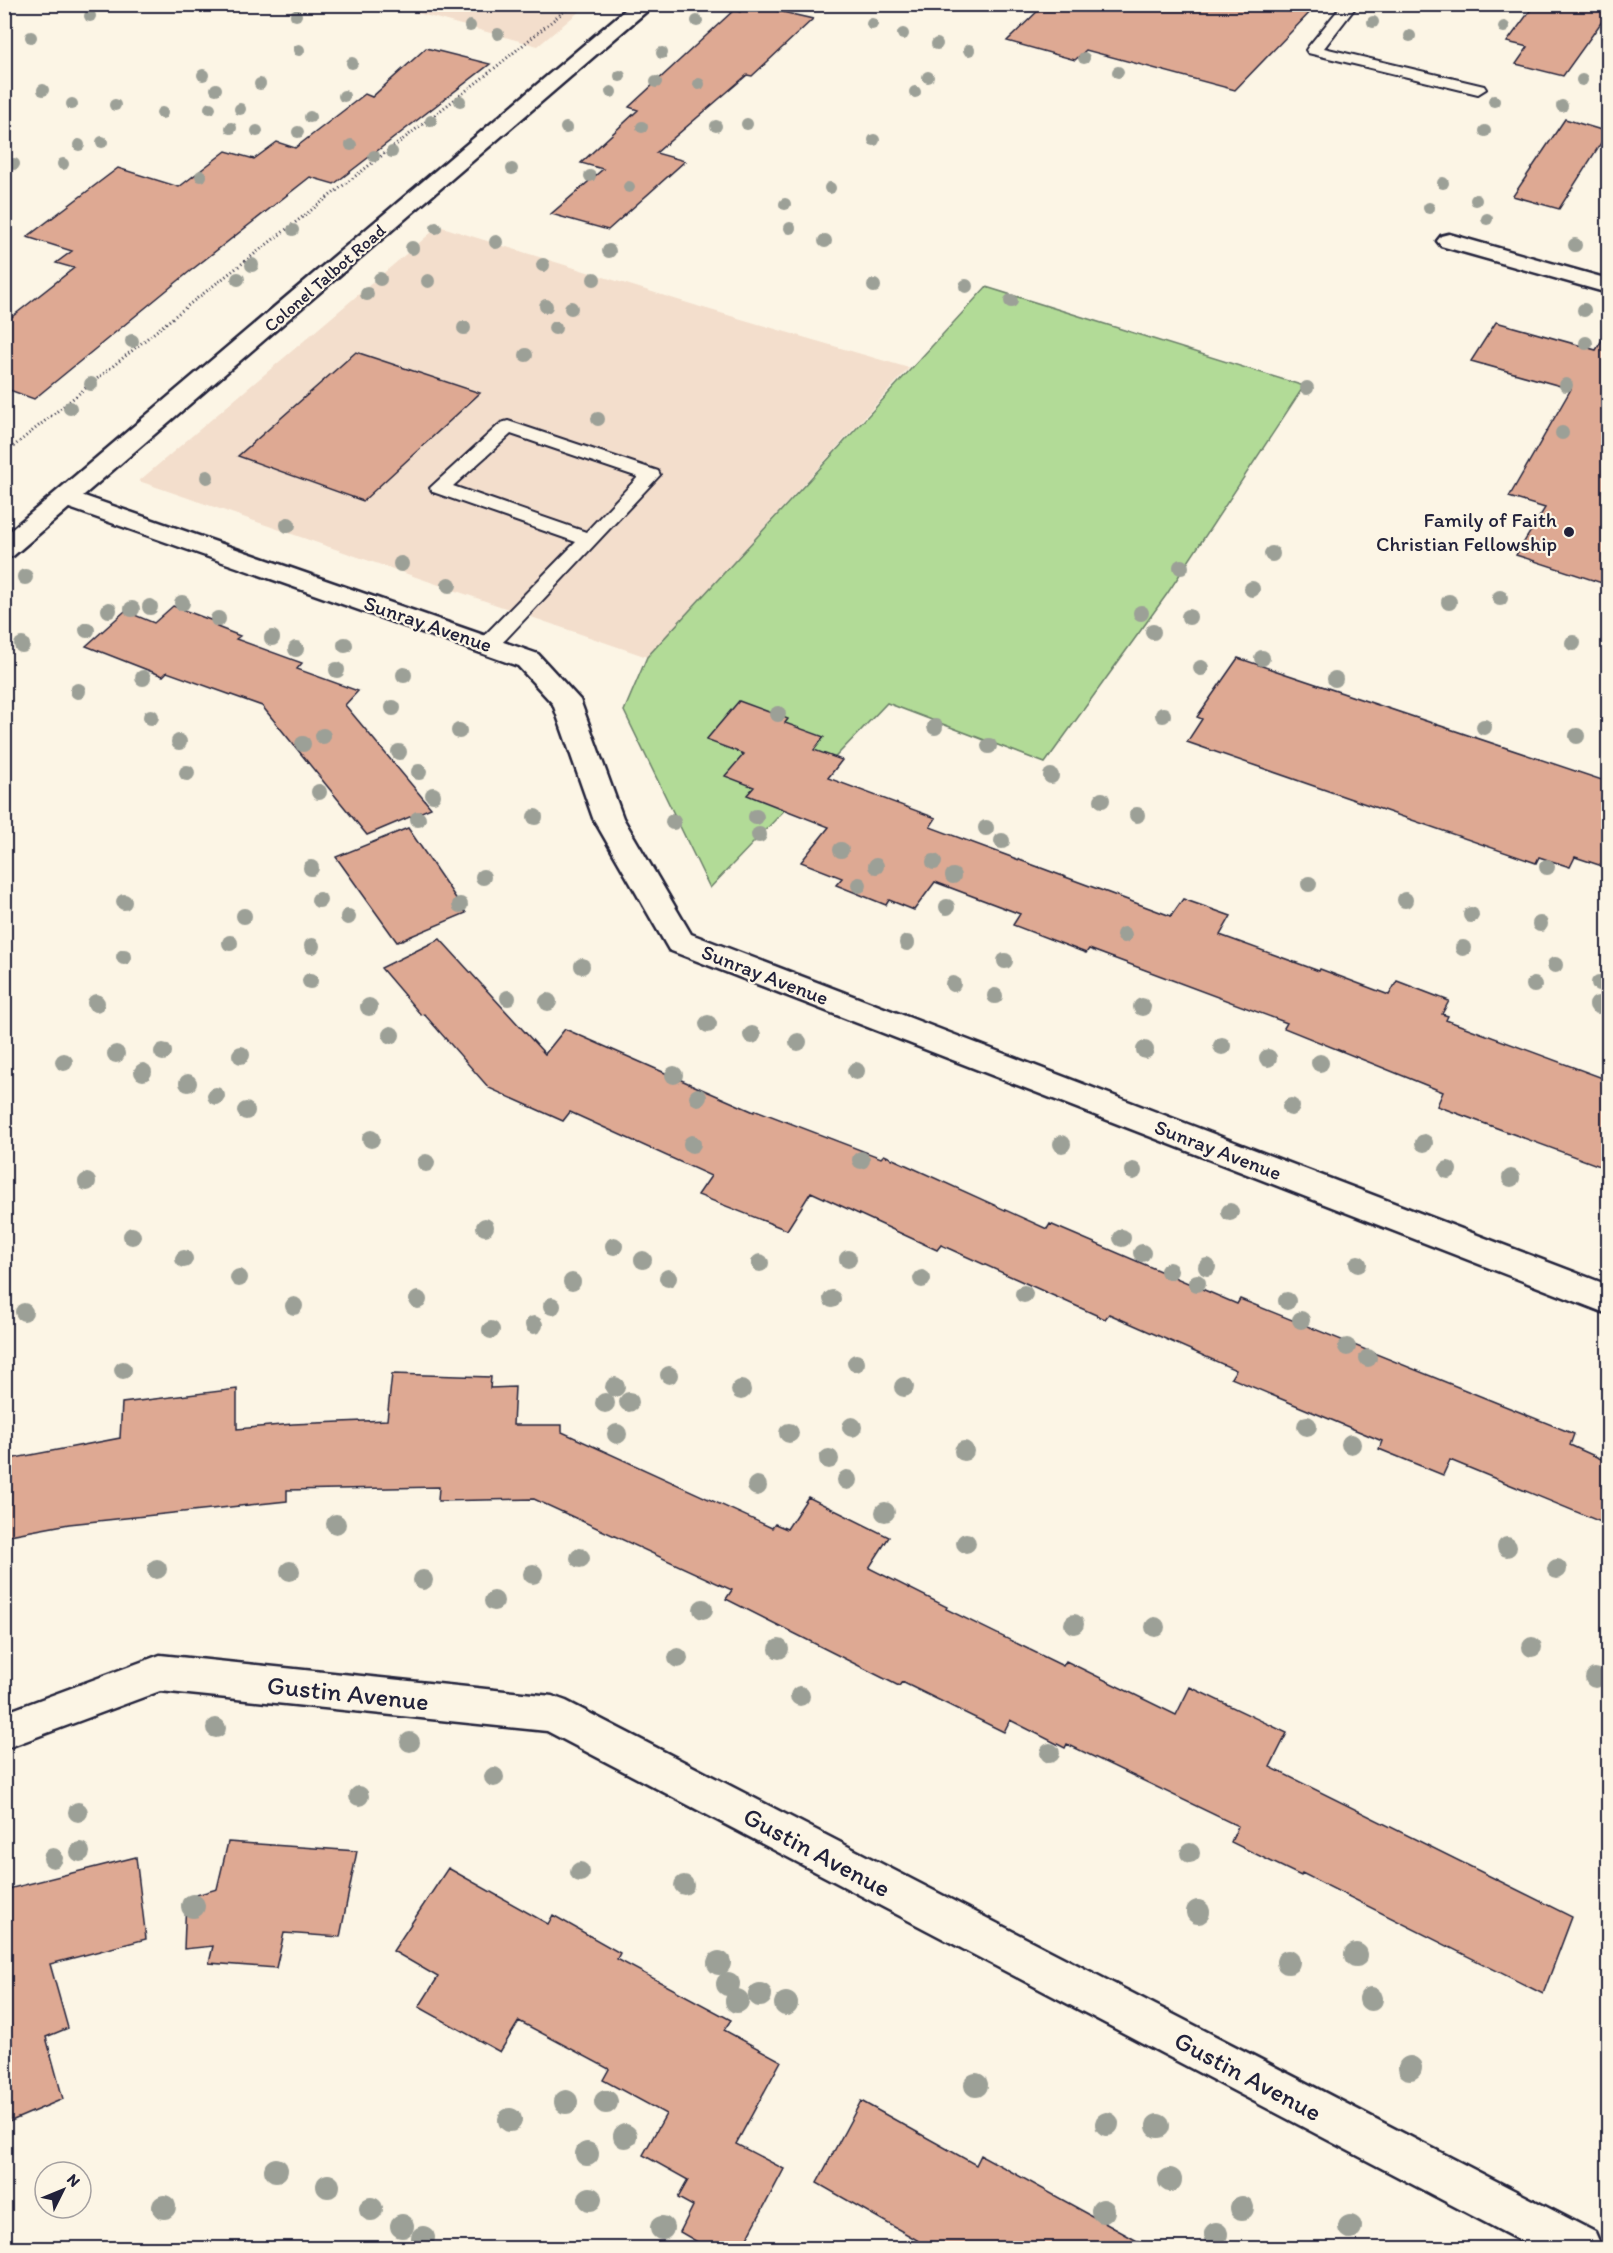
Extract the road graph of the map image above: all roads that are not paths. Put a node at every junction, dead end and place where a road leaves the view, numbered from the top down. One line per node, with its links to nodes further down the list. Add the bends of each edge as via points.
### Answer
1 (645, 4): 6 (street, Colonel Talbot Road)
2 (1351, 4): 3 (lane, via 1314,50)
3 (1478, 89)
4 (1449, 241): 5 (street)
5 (1608, 286)
6 (67, 498): 8 (street, Colonel Talbot Road); 9 (street, Sunray Avenue)
7 (590, 540): 7 (lane, via 651,475 508,427 440,488); 9 (lane)
8 (4, 550)
9 (487, 645): 10 (street, Sunray Avenue, via 528,660 566,700 608,818 680,942)
10 (1608, 1300)
11 (4, 1731): 12 (street, Gustin Avenue, via 160,1673 552,1713)
12 (1579, 2248)

